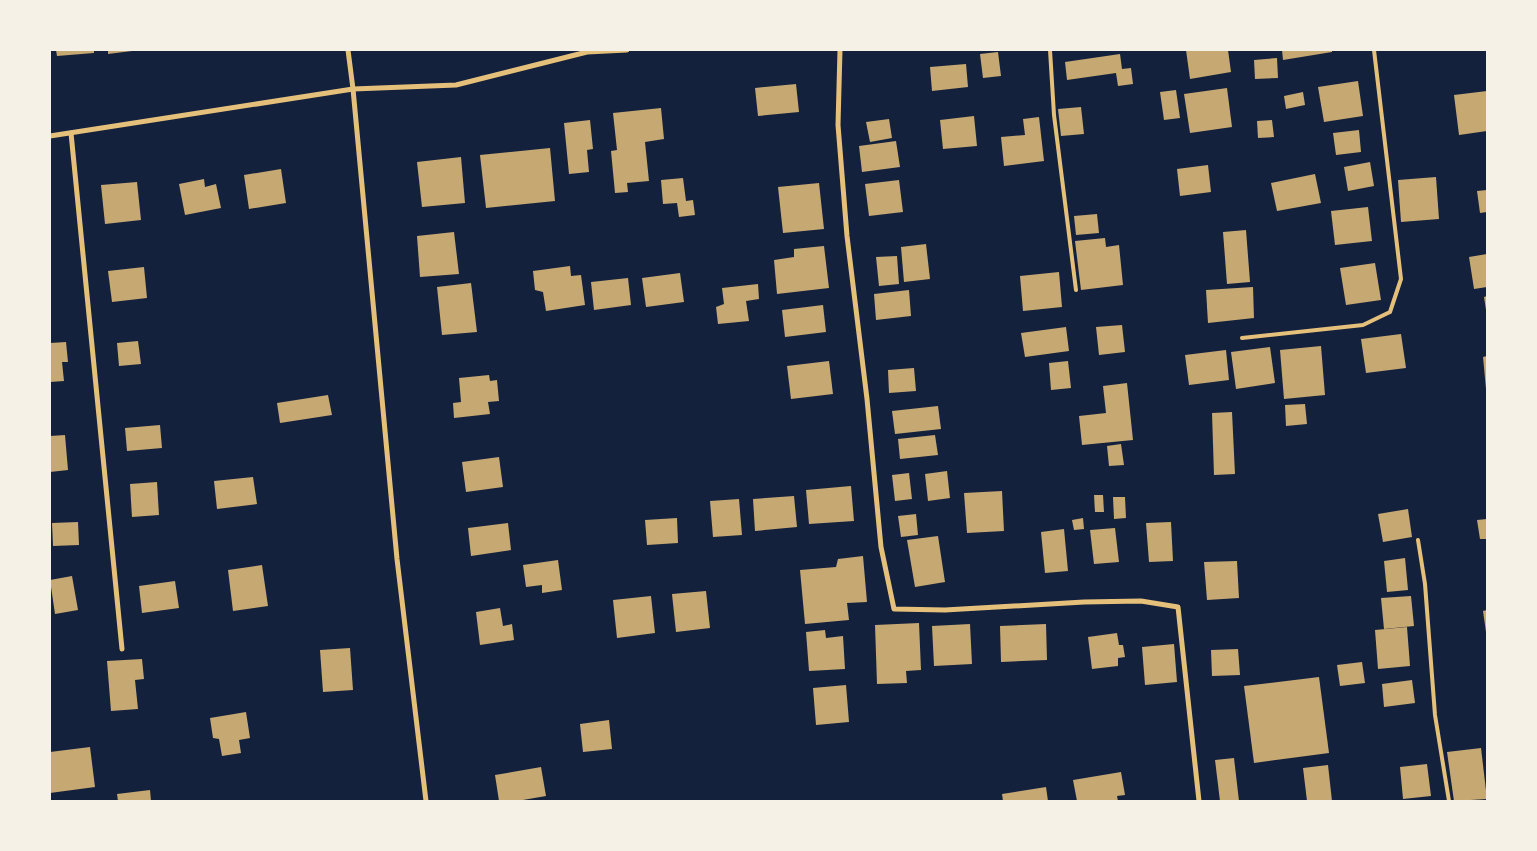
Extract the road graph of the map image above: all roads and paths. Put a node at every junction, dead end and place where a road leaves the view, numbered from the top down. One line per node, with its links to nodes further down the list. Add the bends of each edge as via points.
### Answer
1 (348, 50): 6 (street)
2 (627, 50): 6 (street, via 587,52 456,86)
3 (840, 50): 14 (street, via 838,125 847,236 881,547 894,609 945,610 1141,601 1178,607)
4 (1050, 50): 9 (lane, via 1054,115)
5 (1374, 50): 10 (lane, via 1401,279 1390,312 1363,325)
6 (353, 89): 7 (street); 13 (street, via 397,559)
7 (71, 133): 8 (street); 12 (street)
8 (50, 136)
9 (1076, 290)
10 (1242, 338)
11 (1418, 540): 15 (lane, via 1425,584 1435,715)
12 (122, 649)
13 (426, 801)
14 (1199, 801)
15 (1448, 801)

